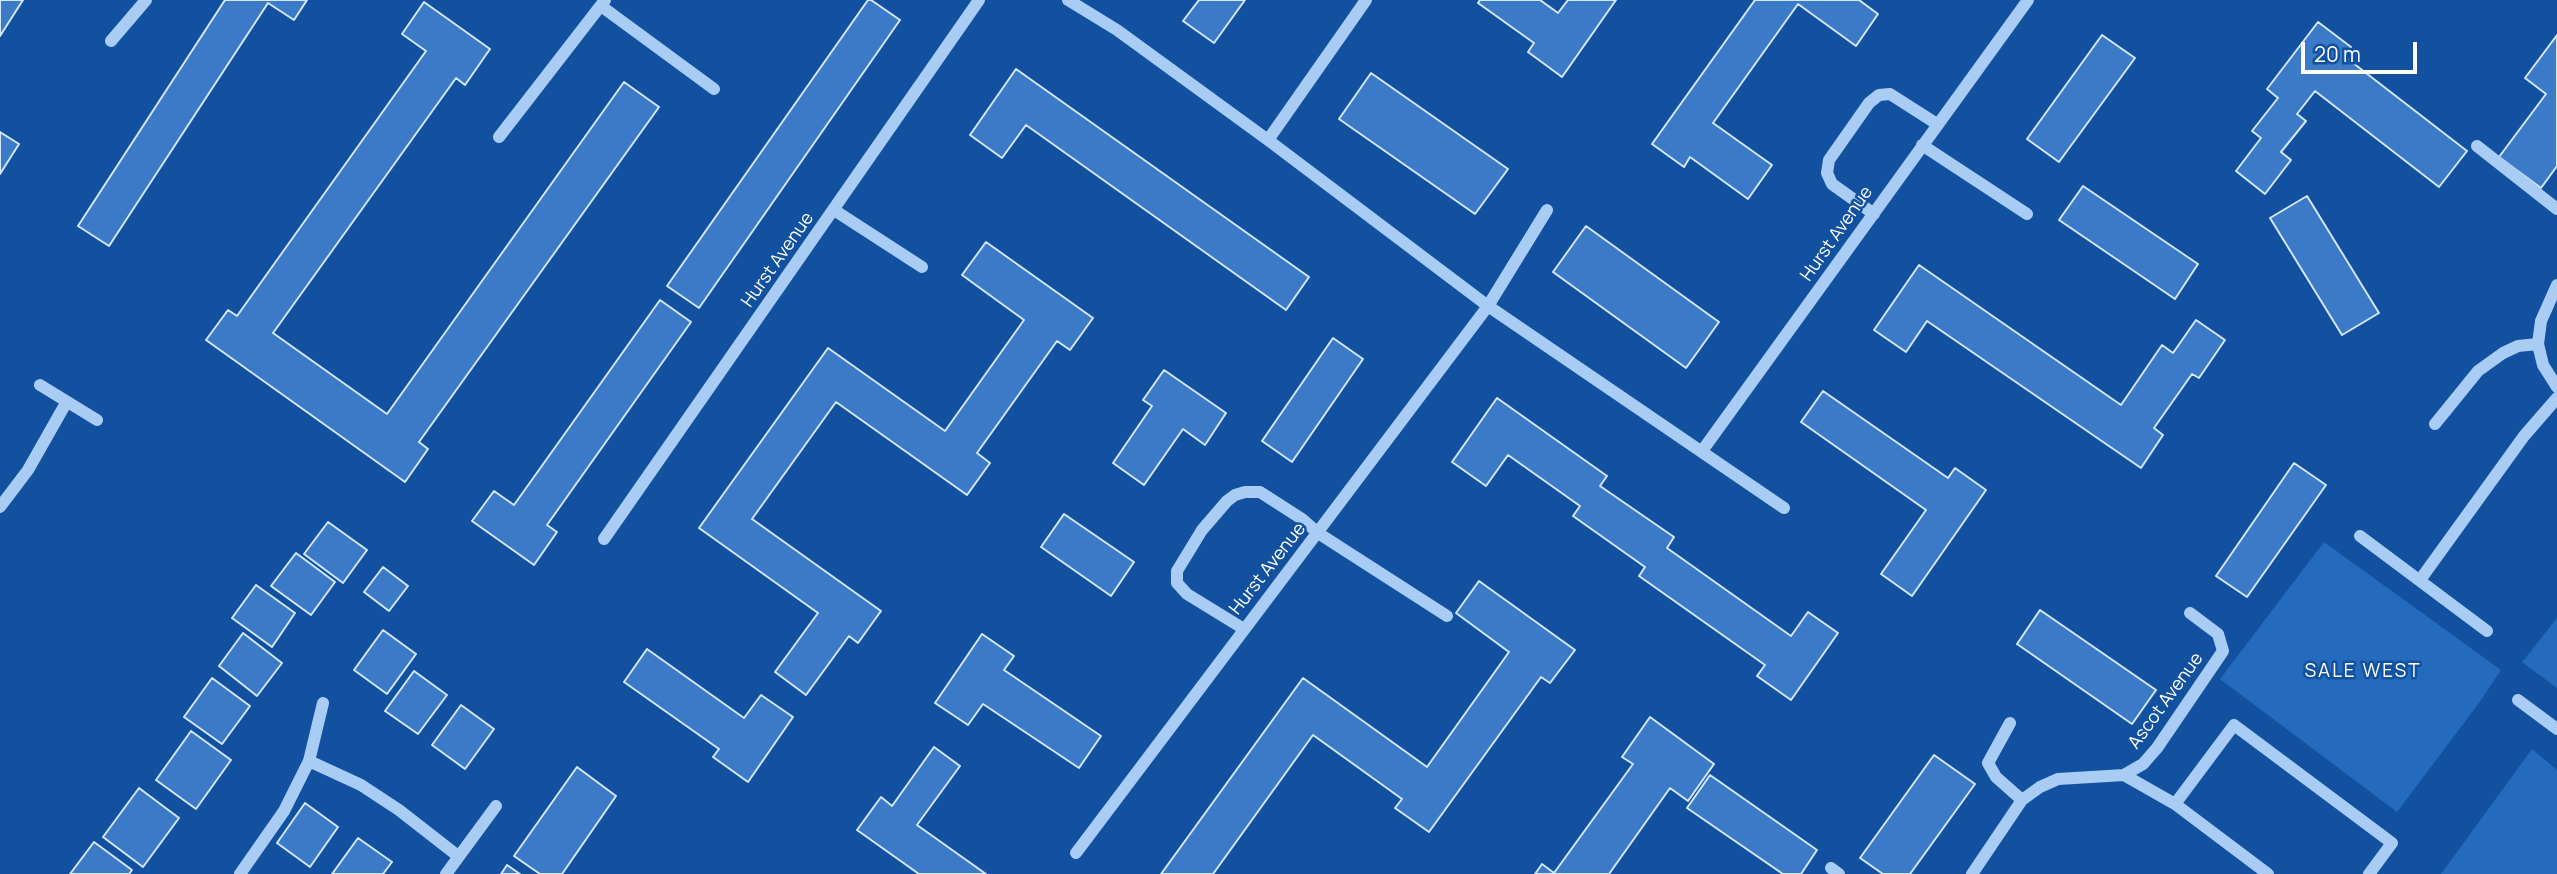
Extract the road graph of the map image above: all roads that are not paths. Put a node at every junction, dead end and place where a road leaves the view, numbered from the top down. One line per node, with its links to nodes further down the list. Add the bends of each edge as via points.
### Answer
1 (146, 0): 7 (street)
2 (979, 0): 15 (street, Hurst Avenue)
3 (1068, 0): 11 (street)
4 (1366, 0): 11 (street)
5 (2028, 0): 9 (street, Hurst Avenue)
6 (603, 3): 8 (street); 10 (street)
7 (111, 41)
8 (714, 89)
9 (1937, 124): 12 (street, Hurst Avenue); 17 (street, via 1890,94 1879,95 1829,160 1827,173 1832,184)
10 (499, 137)
11 (1268, 139): 21 (street)
12 (1922, 145): 17 (street, Hurst Avenue); 18 (street)
13 (2477, 146): 14 (street)
14 (2557, 209)
15 (834, 210): 19 (street); 34 (street, Hurst Avenue)
16 (1547, 210): 21 (street, Hurst Avenue)
17 (1874, 214): 29 (street, Hurst Avenue)
18 (2027, 214)
19 (922, 267)
20 (2557, 285): 22 (street, via 2541,321)
21 (1488, 306): 29 (street); 32 (street, Hurst Avenue)
22 (2538, 344): 24 (street, via 2543,365); 28 (street, via 2518,346 2478,371)
23 (40, 385): 26 (street)
24 (2557, 387)
25 (2557, 398): 35 (street, via 2524,436)
26 (66, 404): 27 (street); 30 (street, via 28,470)
27 (97, 420)
28 (2435, 424)
29 (1702, 451): 31 (street)
30 (0, 507)
31 (1784, 508)
32 (1318, 533): 37 (street); 38 (street, Hurst Avenue); 38 (street, via 1260,492 1235,495 1202,530 1177,571 1177,583)
33 (2360, 536): 35 (street)
34 (604, 539)
35 (2420, 580): 39 (street)
36 (2190, 613): 45 (street, Ascot Avenue, via 2218,634 2223,652 2157,748 2143,764)
37 (1447, 616)
38 (1244, 629): 49 (street, Hurst Avenue)
39 (2487, 631)
40 (2518, 700): 43 (street)
41 (323, 703): 44 (street)
42 (2010, 723): 46 (street, via 1988,763)
43 (2557, 729)
44 (310, 761): 50 (street, via 361,785); 51 (street, via 284,811)
45 (2124, 775): 46 (street, via 2058,779); 47 (street)
46 (2022, 800): 53 (street)
47 (2175, 804): 54 (street); 55 (street, via 2234,725 2392,843)
48 (496, 806): 50 (street)
49 (1076, 853)
50 (458, 856): 52 (street)
51 (240, 874)
52 (446, 874)
53 (1972, 874)
54 (2267, 874)
55 (2369, 874)

